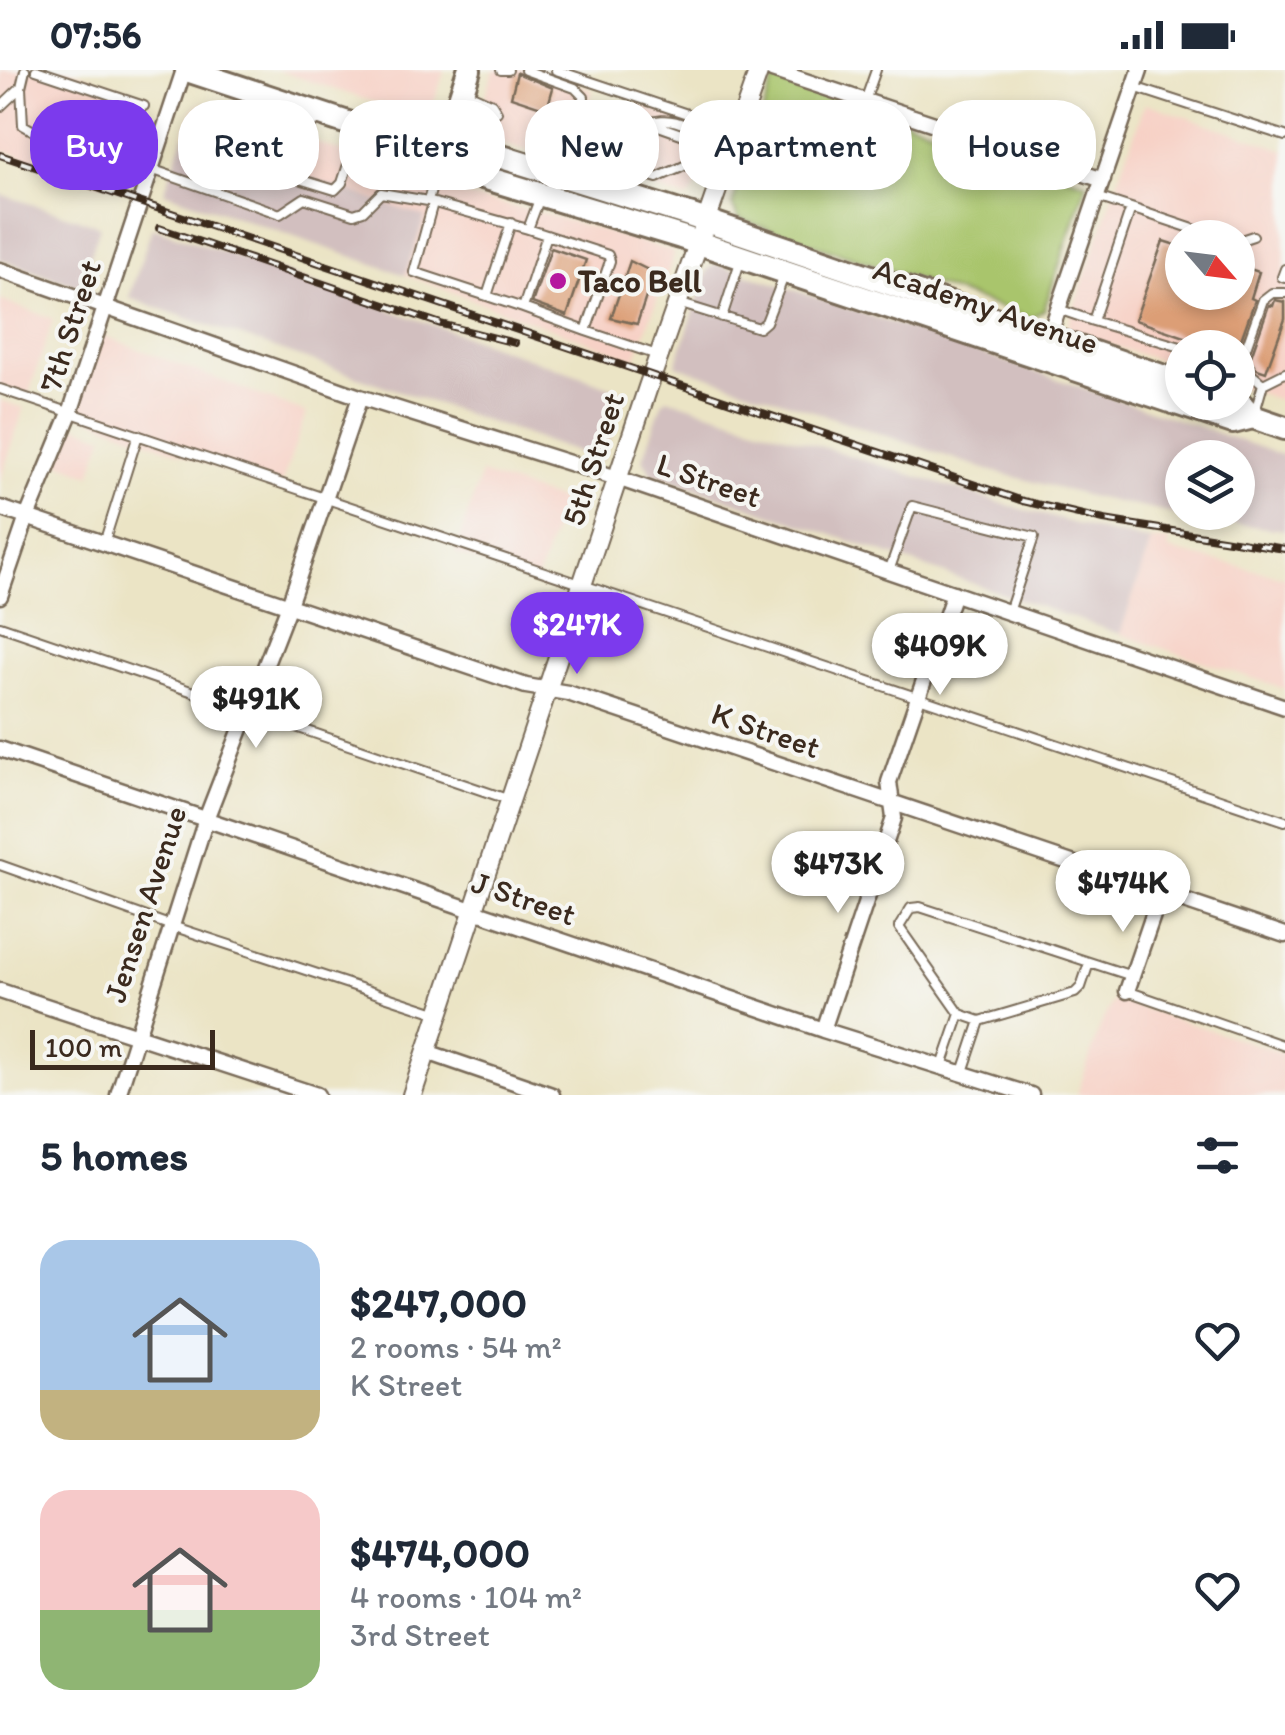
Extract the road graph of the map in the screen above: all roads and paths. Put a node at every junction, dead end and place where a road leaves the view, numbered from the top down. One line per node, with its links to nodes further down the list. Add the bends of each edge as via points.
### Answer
1 (25, 70): 11 (lane)
2 (36, 70): 13 (lane)
3 (186, 70): 14 (main road); 25 (street, 7th Street)
4 (526, 70): 16 (lane, via 576,88)
5 (556, 70): 21 (lane)
6 (758, 70): 17 (street, 5th Street)
7 (772, 70): 18 (street)
8 (876, 70): 19 (lane)
9 (1140, 70): 12 (street)
10 (465, 80): 15 (lane)
11 (21, 87): 20 (lane); 23 (lane, via 23,125)
12 (1134, 87): 24 (lane); 28 (street)
13 (126, 100)
14 (274, 100)
15 (488, 100)
16 (584, 100)
17 (748, 100)
18 (862, 100)
19 (865, 100)
20 (0, 107)
21 (679, 111)
22 (912, 117): 28 (street)
23 (30, 129)
24 (1285, 136)
25 (158, 149)
26 (626, 168): 26 (lane, via 658,178 696,159 701,142 650,123 638,131)
27 (158, 171): 36 (lane, via 280,214 304,198 354,214 381,193)
28 (1103, 180): 35 (street)
29 (505, 185): 34 (main road)
30 (144, 190): 53 (street, 7th Street)
31 (434, 190): 36 (lane)
32 (605, 190): 41 (main road)
33 (718, 190): 41 (street, 5th Street)
34 (540, 196): 40 (lane); 41 (main road)
35 (1097, 197): 37 (lane); 55 (street)
36 (431, 202): 39 (lane); 51 (lane, via 414,272)
37 (1131, 208): 38 (lane); 57 (lane)
38 (1167, 220)
39 (511, 223): 40 (lane); 51 (lane)
40 (528, 229): 42 (lane)
41 (703, 232): 43 (main road, Academy Avenue); 49 (main road, Academy Avenue); 52 (street, 5th Street)
42 (547, 235): 54 (lane); 58 (lane, via 608,255)
43 (742, 258): 46 (main road, Academy Avenue); 56 (lane)
44 (1285, 268): 47 (lane)
45 (0, 270): 53 (street, L Street)
46 (786, 272): 48 (main road, Academy Avenue); 56 (lane, via 763,327)
47 (1285, 278)
48 (821, 284): 49 (main road, via 834,278 868,288); 60 (main road, Academy Avenue)
49 (895, 285): 60 (main road, Academy Avenue)
50 (1285, 292): 64 (lane, via 1263,300 1242,359)
51 (487, 296): 54 (lane)
52 (678, 303): 56 (lane); 61 (street, 5th Street)
53 (105, 307): 68 (street, L Street); 69 (street, 7th Street)
54 (523, 308): 58 (lane)
55 (1058, 310): 57 (lane); 60 (street)
56 (722, 317)
57 (1094, 320): 59 (lane)
58 (586, 331): 61 (lane)
59 (1165, 342)
60 (1044, 349): 63 (main road, Academy Avenue); 66 (main road, Academy Avenue)
61 (660, 356): 73 (street, 5th Street)
62 (1285, 373): 64 (lane)
63 (1165, 379)
64 (1263, 384): 67 (lane)
65 (0, 389): 69 (lane)
66 (1165, 394)
67 (1255, 395)
68 (360, 397): 73 (street, L Street); 74 (street, Jensen Avenue)
69 (70, 413): 72 (lane); 76 (street, 7th Street)
70 (1255, 414): 71 (main road, Academy Avenue)
71 (1285, 428)
72 (138, 435): 74 (lane); 77 (lane)
73 (620, 479): 78 (street, L Street); 79 (street, 5th Street)
74 (326, 496): 79 (lane); 82 (street, Jensen Avenue)
75 (0, 508): 76 (street, K Street)
76 (27, 518): 77 (street, K Street); 81 (street, 7th Street)
77 (104, 543): 82 (street, K Street)
78 (889, 571): 80 (street, L Street); 83 (lane, via 912,506 1034,536)
79 (583, 586): 85 (street, 5th Street); 86 (lane)
80 (954, 593): 83 (street, L Street); 86 (street)
81 (0, 596)
82 (288, 605): 85 (street, K Street); 88 (street, Jensen Avenue)
83 (1009, 612): 87 (street, L Street)
84 (0, 626): 88 (lane)
85 (548, 689): 90 (street, 5th Street); 91 (street, K Street)
86 (917, 698): 91 (street, via 889,782); 93 (lane)
87 (1285, 707)
88 (248, 710): 90 (lane); 92 (street, Jensen Avenue)
89 (0, 749): 92 (street, J Street)
90 (510, 800): 96 (street, 5th Street)
91 (890, 800): 95 (street, K Street); 105 (street, via 894,818)
92 (206, 819): 96 (street, J Street); 97 (street, Jensen Avenue)
93 (1285, 821)
94 (0, 865): 97 (lane)
95 (1160, 892): 98 (street, K Street); 100 (street)
96 (474, 909): 102 (street, 5th Street); 105 (street, J Street)
97 (172, 926): 102 (lane); 106 (street, Jensen Avenue)
98 (1285, 935)
99 (1089, 962): 100 (lane); 103 (lane, via 911,908 899,927 902,935); 104 (lane, via 1075,993)
100 (1130, 984): 107 (lane)
101 (0, 991): 106 (street)
102 (440, 1014): 108 (street, 5th Street)
103 (960, 1014): 104 (lane); 109 (lane)
104 (980, 1021): 110 (lane)
105 (823, 1030): 109 (street, J Street)
106 (136, 1038): 111 (street, Jensen Avenue); 112 (street)
107 (1285, 1046)
108 (427, 1052): 113 (street, 5th Street); 114 (street)
109 (942, 1066): 110 (street, J Street)
110 (963, 1072): 115 (street, J Street)
111 (118, 1095)
112 (318, 1095)
113 (412, 1095)
114 (552, 1095)
115 (1031, 1095)

